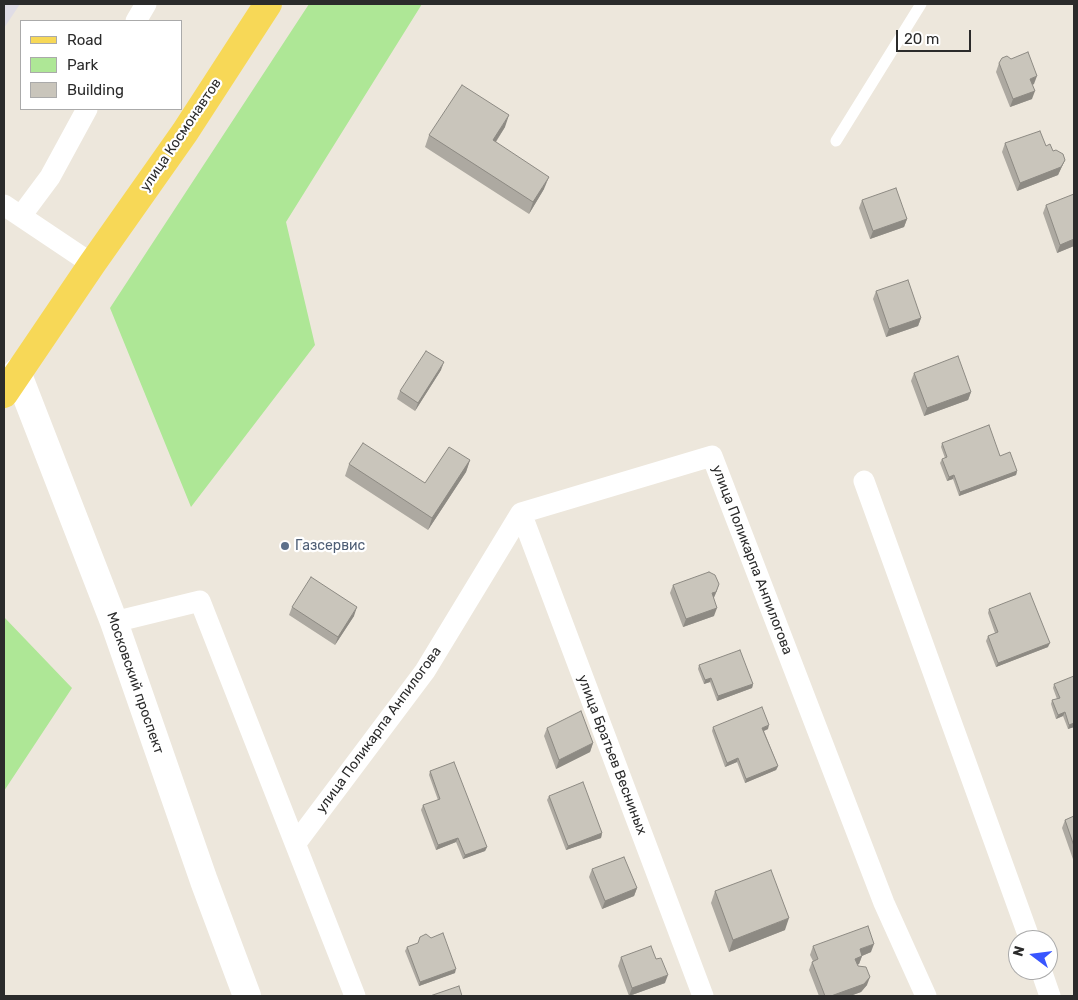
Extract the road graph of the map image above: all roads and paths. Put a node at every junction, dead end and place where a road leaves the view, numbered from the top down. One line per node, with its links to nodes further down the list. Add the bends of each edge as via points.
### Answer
1 (146, 4): 4 (street)
2 (268, 4): 8 (main road, улица Космонавтов, via 185,132)
3 (921, 4): 6 (lane)
4 (137, 20)
5 (86, 110): 7 (street, via 50,177)
6 (836, 141)
7 (13, 210): 8 (street)
8 (92, 264): 9 (main road, улица Космонавтов)
9 (11, 383): 12 (main road, Московский проспект)
10 (864, 481): 14 (street)
11 (521, 513): 13 (street, улица Поликарпа Анпилогова, via 425,671); 18 (street, улица Братьев Весниных); 19 (street, улица Поликарпа Анпилогова, via 712,456 884,903)
12 (114, 622): 13 (street, via 200,601); 16 (main road, Московский проспект)
13 (296, 843): 17 (street)
14 (1026, 930)
15 (1044, 980): 20 (street)
16 (247, 996)
17 (355, 996)
18 (703, 996)
19 (926, 996)
20 (1050, 996)

